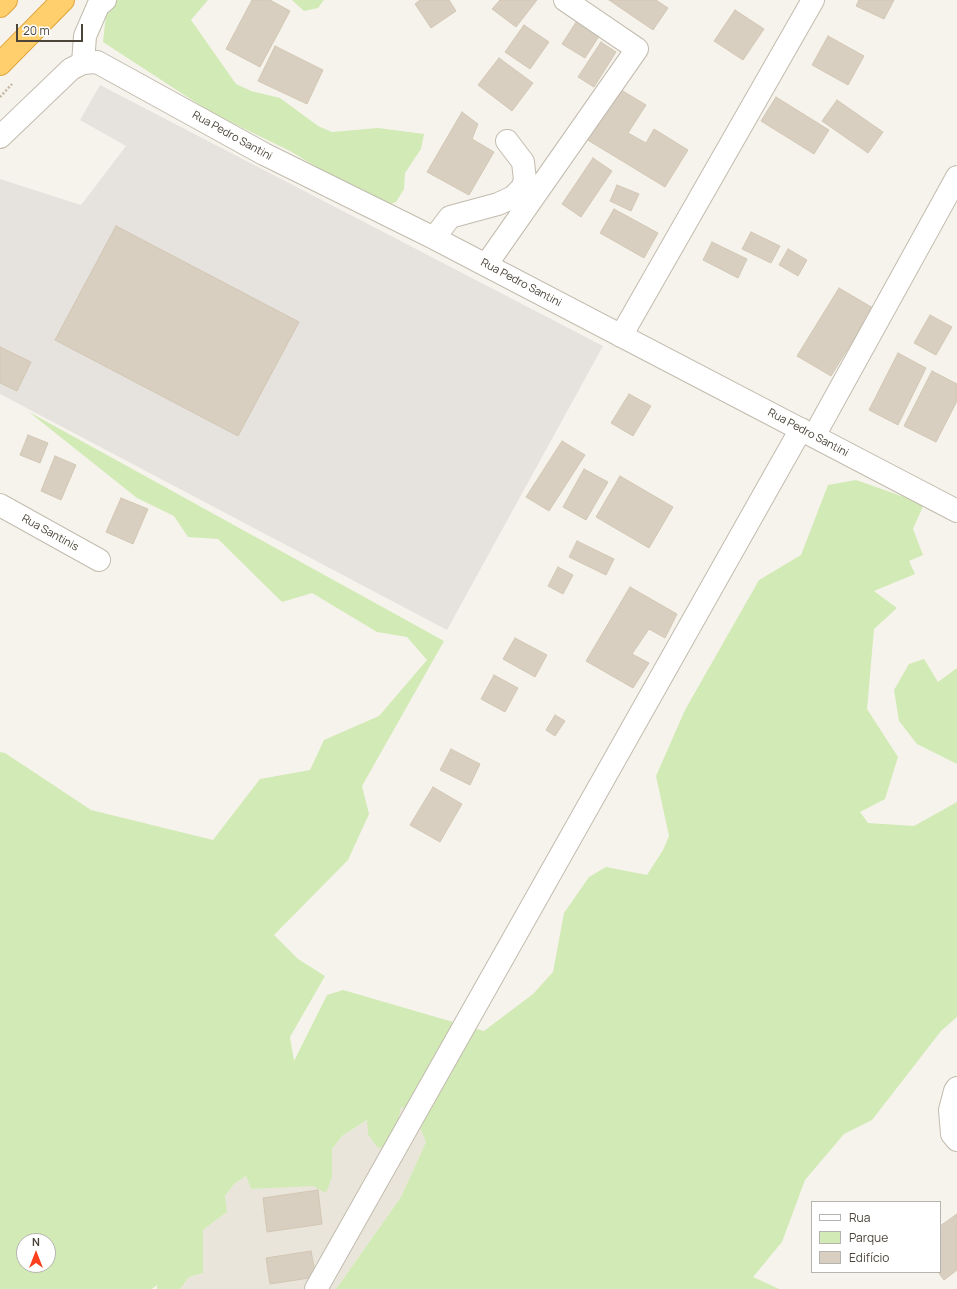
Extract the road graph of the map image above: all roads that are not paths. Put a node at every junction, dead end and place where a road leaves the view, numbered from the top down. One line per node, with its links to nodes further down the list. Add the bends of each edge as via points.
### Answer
1 (6, 0): 6 (highway)
2 (63, 0): 7 (highway)
3 (105, 0): 8 (street, via 98,6 85,36)
4 (565, 0): 13 (street, via 637,49)
5 (813, 0): 14 (street)
6 (0, 6)
7 (0, 64)
8 (83, 64): 9 (street, via 71,69); 12 (street, Rua Pedro Santini, via 97,62 264,154)
9 (0, 137)
10 (507, 141): 12 (street, via 523,162 525,180 522,188 513,197 498,204 450,217)
11 (957, 177): 15 (street)
12 (434, 238): 13 (street, Rua Pedro Santini)
13 (486, 265): 14 (street, Rua Pedro Santini)
14 (621, 336): 15 (street, Rua Pedro Santini)
15 (807, 433): 17 (street, Rua Pedro Santini); 21 (street)
16 (0, 505): 18 (street, Rua Santinis)
17 (957, 511)
18 (99, 560)
19 (957, 1088): 20 (street, via 950,1110 952,1134)
20 (957, 1140)
21 (316, 1289)

